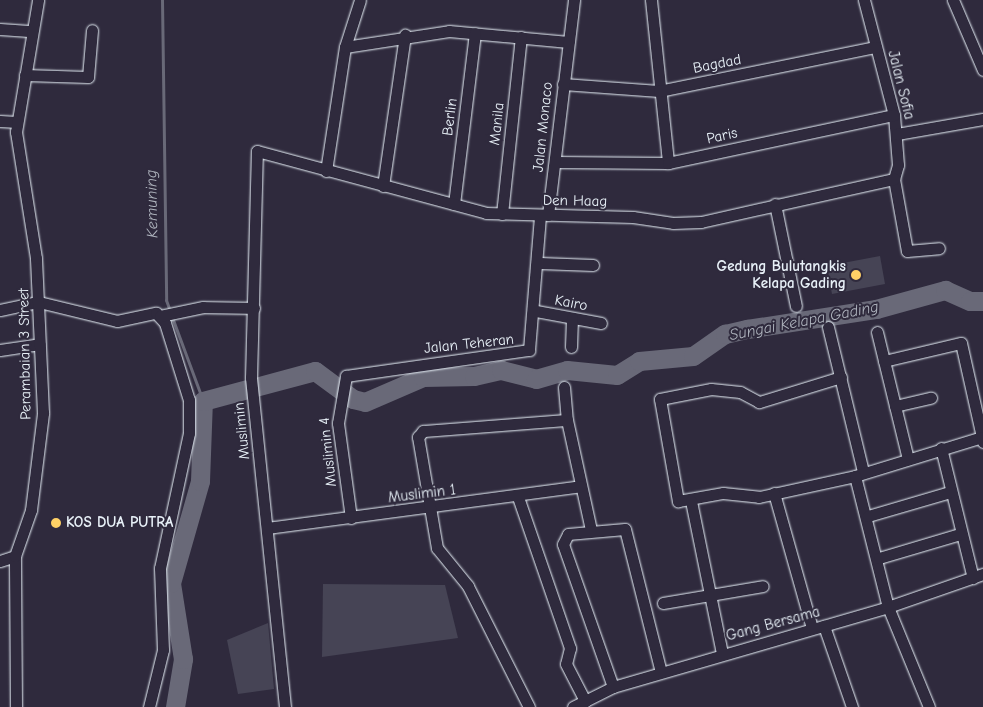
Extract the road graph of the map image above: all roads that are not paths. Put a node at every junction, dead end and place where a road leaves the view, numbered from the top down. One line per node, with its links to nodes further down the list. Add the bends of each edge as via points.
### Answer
1 (38, 0): 9 (street, Perambaian 3 Street)
2 (360, 0): 14 (street)
3 (574, 0): 13 (street, Jalan Monaco)
4 (652, 0): 19 (street)
5 (864, 0): 15 (street, Jalan Sofia)
6 (953, 0): 16 (street)
7 (0, 29): 9 (street)
8 (92, 30): 17 (street, via 88,77)
9 (32, 31): 17 (street, Perambaian 3 Street)
10 (475, 33): 11 (street); 12 (street); 31 (street, Berlin)
11 (405, 35): 14 (street); 30 (street)
12 (521, 37): 13 (street); 33 (street, Manila)
13 (568, 42): 18 (street, Jalan Monaco)
14 (345, 47): 28 (street)
15 (876, 47): 19 (street, Bagdad); 20 (street, Jalan Sofia)
16 (983, 70)
17 (25, 75): 23 (street, Perambaian 3 Street)
18 (563, 84): 19 (street, Bagdad); 26 (street, Jalan Monaco)
19 (659, 90): 27 (street)
20 (894, 114): 24 (street, Jalan Sofia); 27 (street, Paris)
21 (983, 119): 24 (street)
22 (0, 121): 23 (street)
23 (17, 122): 38 (street, Perambaian 3 Street, via 17,159 35,249)
24 (897, 134): 29 (street, Jalan Sofia)
25 (258, 151): 28 (street, Den Haag); 40 (street, Muslimin)
26 (555, 162): 27 (street, Paris); 34 (street, Jalan Monaco)
27 (668, 163)
28 (326, 172): 30 (street, Den Haag)
29 (894, 179): 32 (street, Den Haag); 35 (street, Jalan Sofia, via 907,251)
30 (383, 186): 31 (street, Den Haag)
31 (454, 204): 33 (street, Den Haag)
32 (776, 204): 34 (street, Den Haag, via 686,223); 39 (street)
33 (502, 214): 34 (street, Den Haag)
34 (544, 215): 36 (street, Jalan Teheran)
35 (938, 248)
36 (540, 263): 37 (street); 42 (street, Jalan Teheran)
37 (592, 265)
38 (39, 302): 41 (street); 43 (street, via 116,321 146,314); 48 (street, Perambaian 3 Street)
39 (796, 306)
40 (254, 308): 43 (street, via 190,310); 70 (street, Muslimin, via 251,378)
41 (0, 310)
42 (536, 311): 44 (street, Kairo); 53 (street, Jalan Teheran, via 532,345 525,352 353,372)
43 (164, 316): 87 (street, via 187,392 190,433 160,568 162,668)
44 (572, 318): 45 (street, Kairo); 49 (street)
45 (601, 324)
46 (828, 327): 52 (street)
47 (877, 332): 51 (street)
48 (40, 344): 50 (street); 73 (street, Perambaian 3 Street, via 41,437 31,510)
49 (571, 347)
50 (0, 350)
51 (884, 361): 56 (street); 58 (street, via 960,343)
52 (841, 377): 61 (street); 66 (street, via 759,402 740,392 711,388 660,399 677,499)
53 (342, 383): 69 (street, Muslimin 4, via 340,446)
54 (564, 387): 57 (street)
55 (931, 398): 56 (street)
56 (895, 406): 60 (street)
57 (567, 420): 62 (street); 67 (street, via 420,432)
58 (982, 440): 59 (street)
59 (941, 448): 60 (street); 63 (street)
60 (908, 459): 61 (street)
61 (859, 474): 64 (street); 68 (street)
62 (580, 486): 65 (street, Muslimin 1); 71 (street)
63 (950, 492): 68 (street); 72 (street)
64 (774, 493): 66 (street, via 753,498 723,493); 81 (street)
65 (518, 497): 67 (street, Muslimin 1); 85 (street, via 570,648 566,664)
66 (691, 501): 78 (street)
67 (430, 508): 69 (street, Muslimin 1); 89 (street, via 438,553 468,586)
68 (868, 516): 74 (street)
69 (351, 518): 70 (street, Muslimin 1)
70 (267, 528): 88 (street, Muslimin)
71 (591, 530): 83 (street, via 625,529); 84 (street, via 568,534 563,544)
72 (960, 534): 74 (street); 76 (street)
73 (15, 556): 75 (street); 86 (street, Perambaian 3 Street)
74 (879, 558): 80 (street)
75 (0, 559)
76 (978, 576): 80 (street, Gang Bersama)
77 (763, 586): 78 (street)
78 (709, 596): 79 (street); 82 (street)
79 (663, 604)
80 (888, 607): 81 (street, Gang Bersama); 92 (street)
81 (818, 627): 82 (street, Gang Bersama); 91 (street)
82 (722, 653): 83 (street, Gang Bersama)
83 (661, 672): 84 (street, Gang Bersama)
84 (613, 687): 85 (street, Gang Bersama)
85 (584, 701): 90 (street, Gang Bersama)
86 (16, 707)
87 (149, 707)
88 (286, 707)
89 (529, 707)
90 (573, 707)
91 (852, 707)
92 (930, 707)

